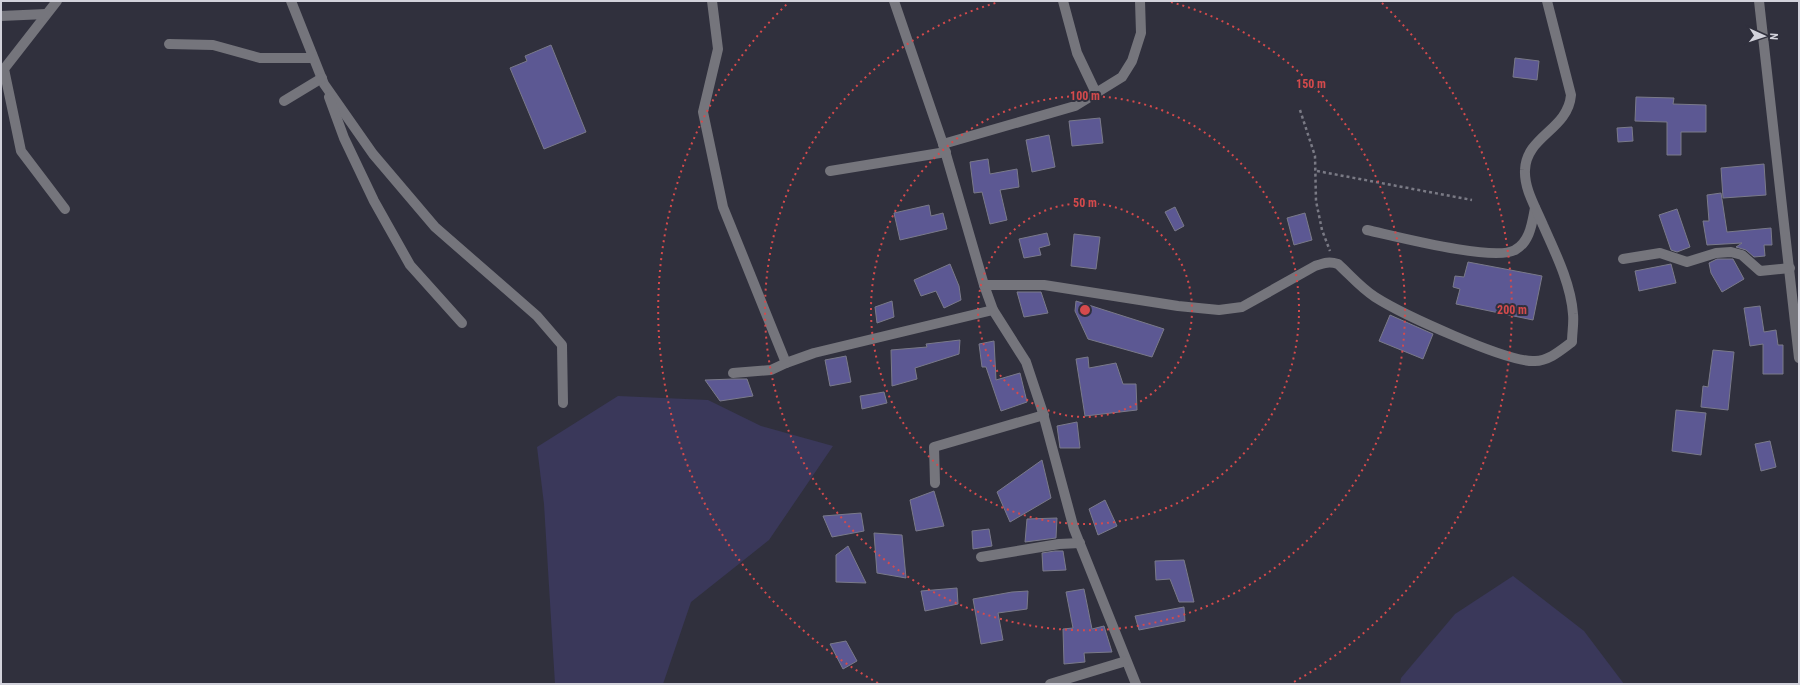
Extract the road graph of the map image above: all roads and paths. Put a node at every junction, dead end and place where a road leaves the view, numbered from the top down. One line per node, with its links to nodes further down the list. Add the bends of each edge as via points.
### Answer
1 (57, 1): 9 (street)
2 (291, 1): 12 (street)
3 (712, 1): 32 (street, via 718,49 703,112 723,207)
4 (894, 1): 18 (street)
5 (1063, 1): 15 (street, via 1077,53)
6 (1140, 1): 15 (street, via 1141,34 1132,61 1122,77)
7 (1547, 1): 22 (street, via 1571,95 1567,111 1535,145 1526,160 1526,184)
8 (1759, 1): 27 (street)
9 (46, 14): 10 (street); 13 (street)
10 (1, 16)
11 (169, 44): 12 (street, via 213,45 260,58)
12 (313, 58): 14 (street)
13 (2, 64): 23 (street, via 21,151)
14 (323, 81): 16 (street); 30 (street, via 357,166 406,259); 34 (street, via 373,154 435,227 537,316 562,345)
15 (1096, 93): 18 (street, via 1075,106)
16 (284, 101)
17 (1300, 110): 20 (path, via 1316,156)
18 (944, 148): 19 (street); 28 (street)
19 (830, 171)
20 (1317, 171): 21 (path); 26 (path, via 1316,201 1319,219 1325,241)
21 (1472, 200)
22 (1536, 208): 24 (street, via 1527,238 1516,250 1504,254 1484,254); 26 (street, via 1569,292 1573,316 1572,342 1552,356 1535,361 1512,358 1421,321 1374,296)
23 (65, 209)
24 (1367, 230)
25 (1623, 259): 27 (street, via 1660,253 1687,262 1721,252 1731,252 1742,255 1760,271)
26 (1338, 264): 28 (street, via 1326,262 1242,307 1219,310 1044,285)
27 (1790, 268): 31 (street)
28 (984, 285): 29 (street)
29 (993, 310): 32 (street); 35 (street, via 1026,362)
30 (462, 323)
31 (1799, 358)
32 (786, 362): 33 (street, via 771,370)
33 (733, 373)
34 (563, 403)
35 (1044, 416): 36 (street, via 934,447); 37 (street)
36 (935, 483)
37 (1080, 544): 38 (street, via 1059,544); 39 (street)
38 (981, 557)
39 (1126, 661): 40 (street); 41 (street)
40 (1050, 684)
41 (1136, 684)

